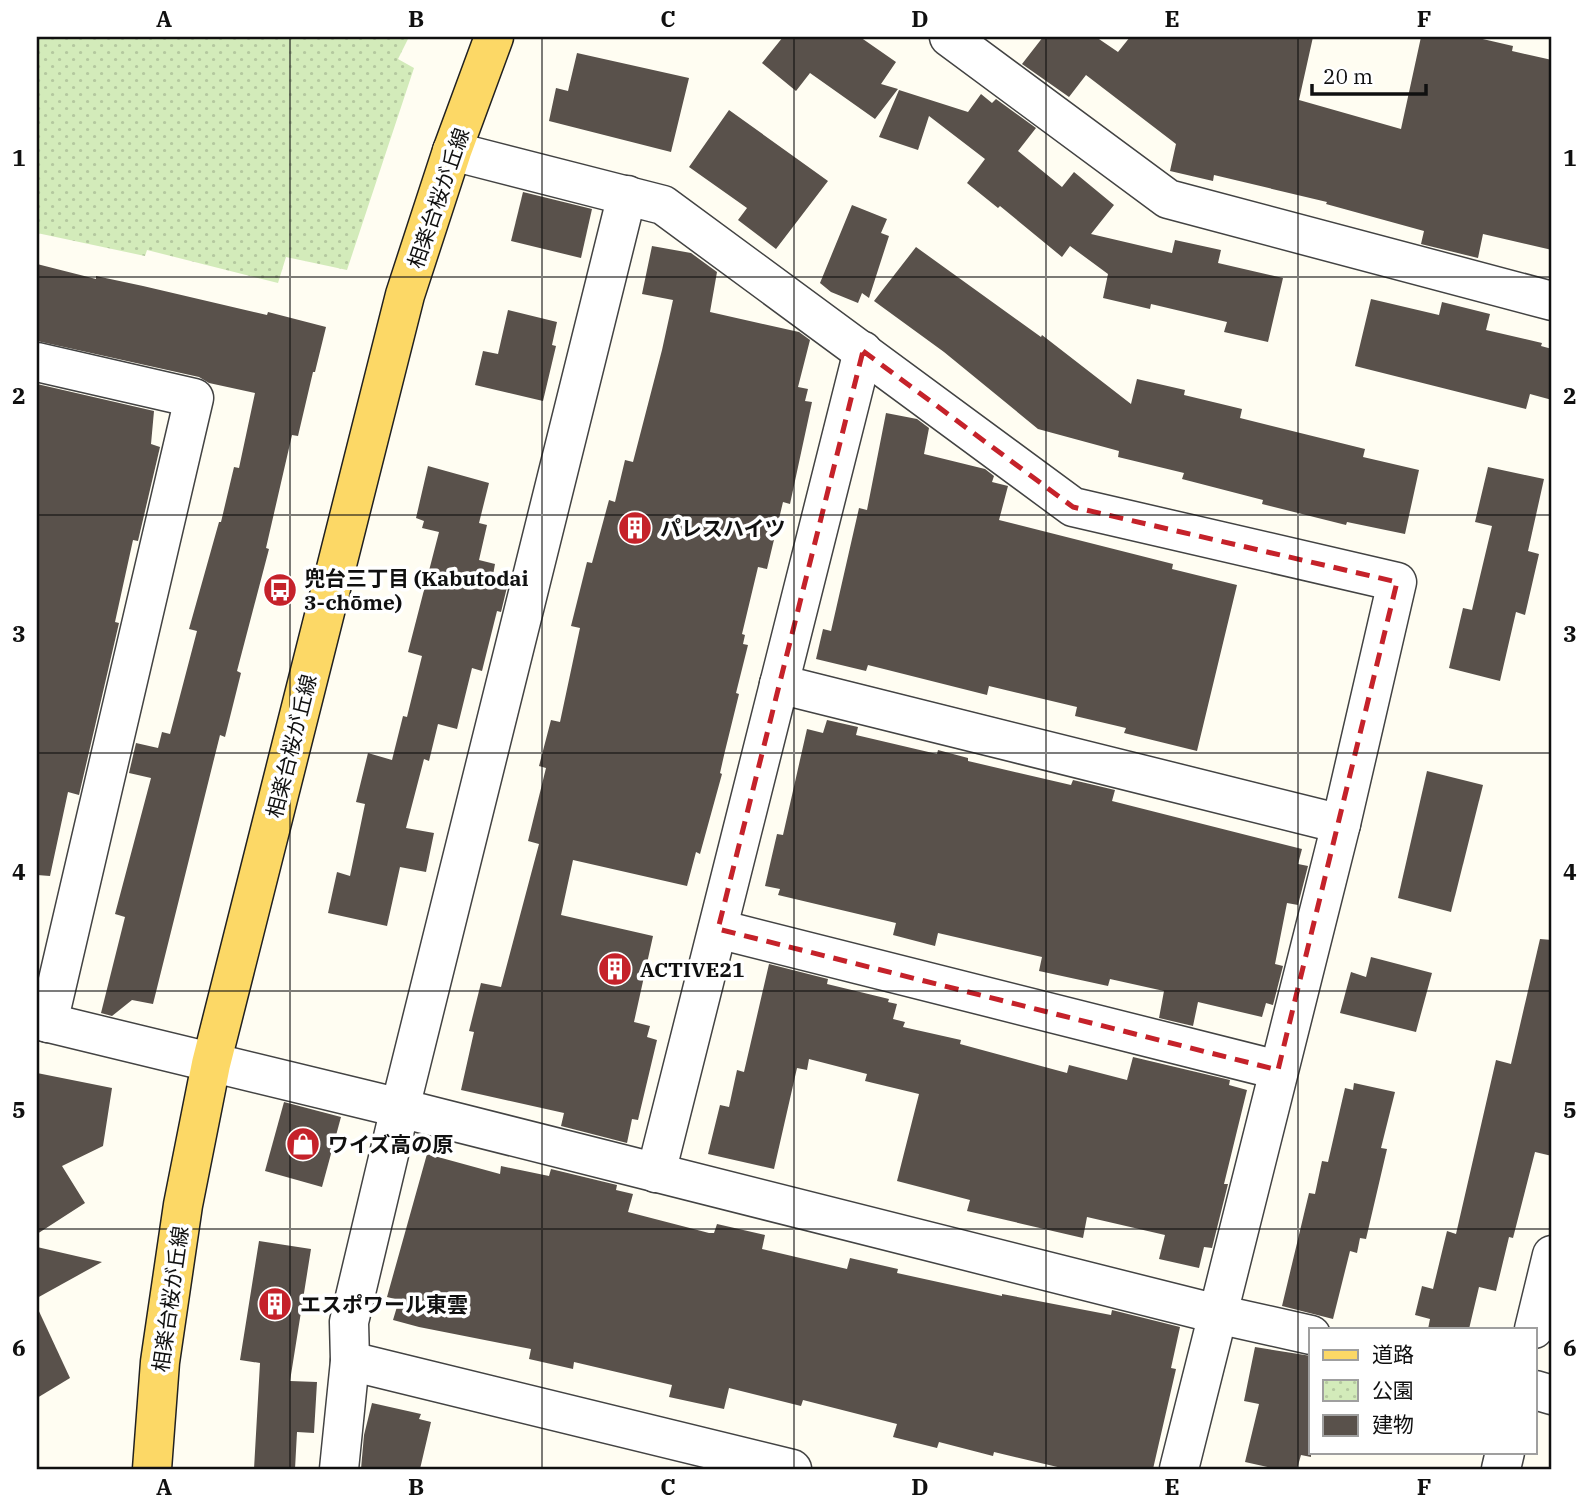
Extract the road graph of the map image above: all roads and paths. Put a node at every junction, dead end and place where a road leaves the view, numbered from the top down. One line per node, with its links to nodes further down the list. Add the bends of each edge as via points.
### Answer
1 (494, 37): 3 (main road, 相楽台桜が丘線)
2 (968, 43): 5 (street, via 1168,200)
3 (452, 151): 4 (street); 12 (main road, 相楽台桜が丘線, via 405,295)
4 (627, 195): 6 (street, via 663,205); 14 (street)
5 (1552, 301)
6 (863, 351): 8 (street); 9 (street, via 1073,507 1397,582)
7 (37, 362): 11 (street, via 194,398)
8 (779, 684): 9 (street); 10 (street)
9 (1340, 824): 13 (street)
10 (718, 929): 13 (street); 15 (street)
11 (42, 1022): 12 (street)
12 (211, 1064): 14 (street); 21 (main road, 相楽台桜が丘線, via 183,1205 160,1362)
13 (1278, 1070): 17 (street)
14 (400, 1108): 15 (street); 20 (street, via 349,1322)
15 (656, 1172): 17 (street)
16 (1552, 1255): 18 (street)
17 (1217, 1314): 19 (street); 24 (street)
18 (1534, 1328)
19 (1309, 1335)
20 (350, 1361): 22 (street); 23 (street)
21 (152, 1469)
22 (339, 1469)
23 (792, 1469)
24 (1180, 1469)

